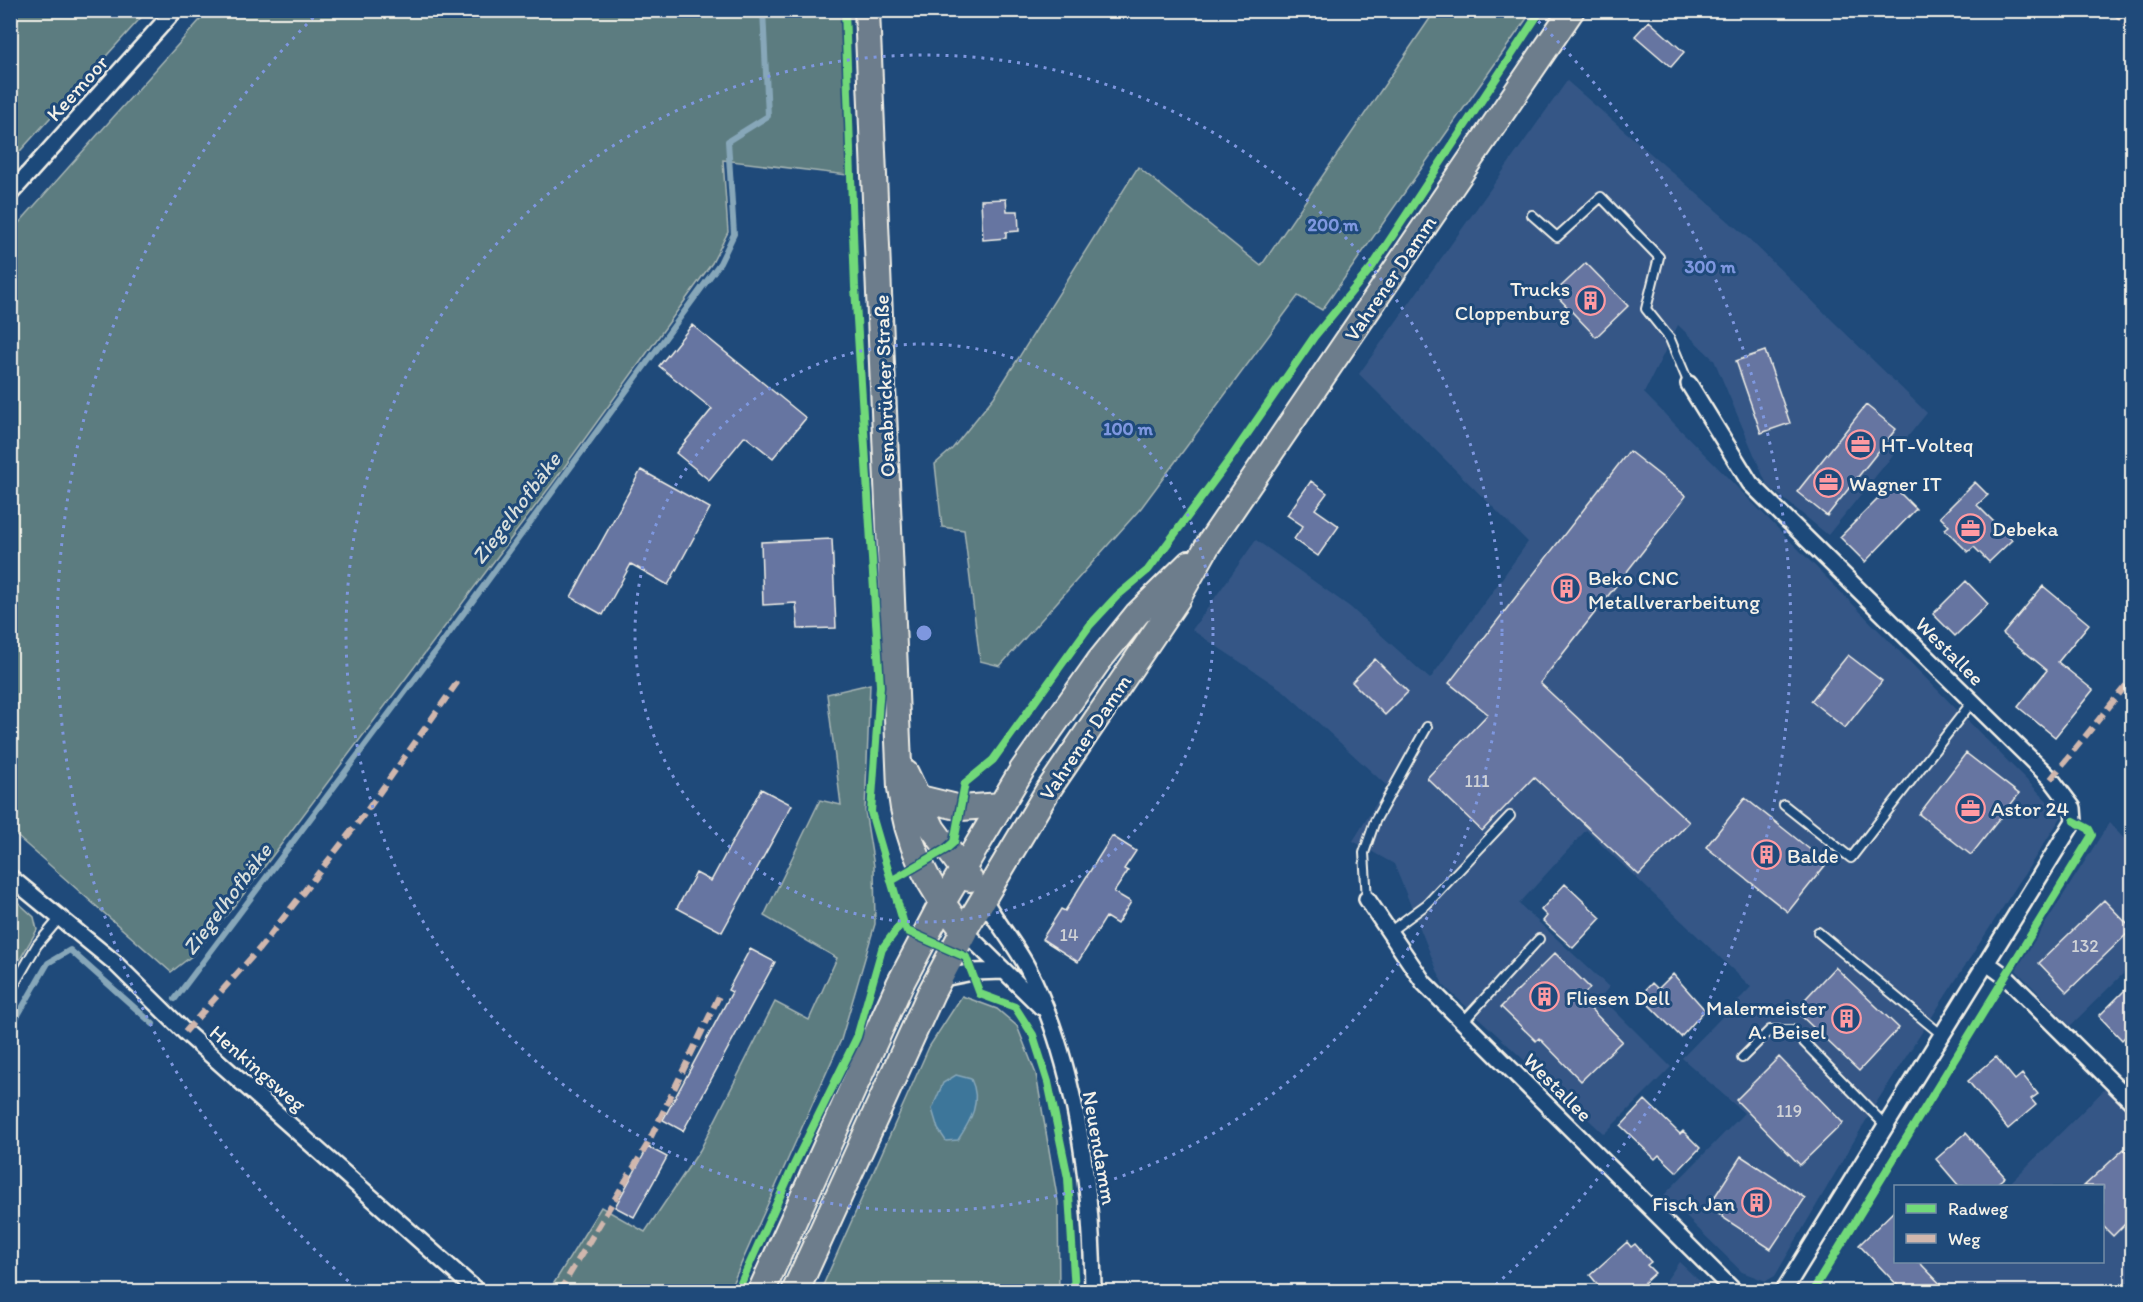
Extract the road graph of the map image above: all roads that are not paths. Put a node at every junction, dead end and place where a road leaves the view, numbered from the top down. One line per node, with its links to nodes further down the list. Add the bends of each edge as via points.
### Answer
1 (175, 10): 4 (street, Keemoor)
2 (867, 10): 10 (main road, Osnabrücker Straße)
3 (1572, 10): 7 (main road, Vahrener Damm)
4 (10, 194)
5 (1532, 215): 6 (lane, via 1557,237 1601,197 1659,257 1646,309 1670,339)
6 (1689, 384): 8 (street, Westallee, via 1750,483)
7 (1208, 545): 12 (main road, Vahrener Damm, via 1137,614 1098,661); 17 (main road, Vahrener Damm, via 1178,600 1047,792)
8 (1972, 702): 13 (lane, via 1851,858); 25 (street, Westallee, via 2051,779 2074,814 2074,821)
9 (1427, 727): 18 (lane, via 1375,821 1364,853)
10 (901, 760): 11 (main road, Osnabrücker Straße); 19 (main road, Osnabrücker Straße, via 900,788 907,835)
11 (916, 797): 12 (main road, via 961,808); 15 (main road, Osnabrücker Straße, via 933,830)
12 (1001, 805): 15 (main road, Vahrener Damm)
13 (1784, 805)
14 (1510, 816): 22 (lane, via 1427,904)
15 (962, 867): 17 (main road, Osnabrücker Straße); 19 (main road, Vahrener Damm)
16 (10, 877): 20 (street, Henkingsweg)
17 (983, 898): 21 (main road, Vahrener Damm); 29 (street, Neuendamm, via 1026,966)
18 (1367, 899): 22 (street, Westallee)
19 (942, 904): 21 (main road, Osnabrücker Straße); 36 (highway, via 900,984)
20 (59, 919): 28 (lane, via 37,945); 35 (street, Henkingsweg, via 114,962 185,1032)
21 (964, 931): 26 (street, Neuendamm); 27 (highway)
22 (1389, 932): 30 (street, Westallee, via 1424,984)
23 (1818, 932): 31 (lane)
24 (1539, 939): 30 (lane)
25 (1987, 963): 31 (street, Westallee); 33 (street)
26 (1004, 971): 27 (street); 29 (street, Neuendamm)
27 (938, 979): 37 (highway)
28 (10, 992)
29 (1048, 1014): 38 (street, Neuendamm, via 1070,1091 1087,1187)
30 (1463, 1022): 39 (street, Westallee)
31 (1942, 1035): 34 (street, Westallee)
32 (1742, 1058): 34 (lane, via 1770,1030 1792,1030)
33 (2133, 1102)
34 (1886, 1126): 40 (street, Westallee)
35 (478, 1292)
36 (760, 1292)
37 (795, 1292)
38 (1093, 1292)
39 (1735, 1292)
40 (1784, 1292)

